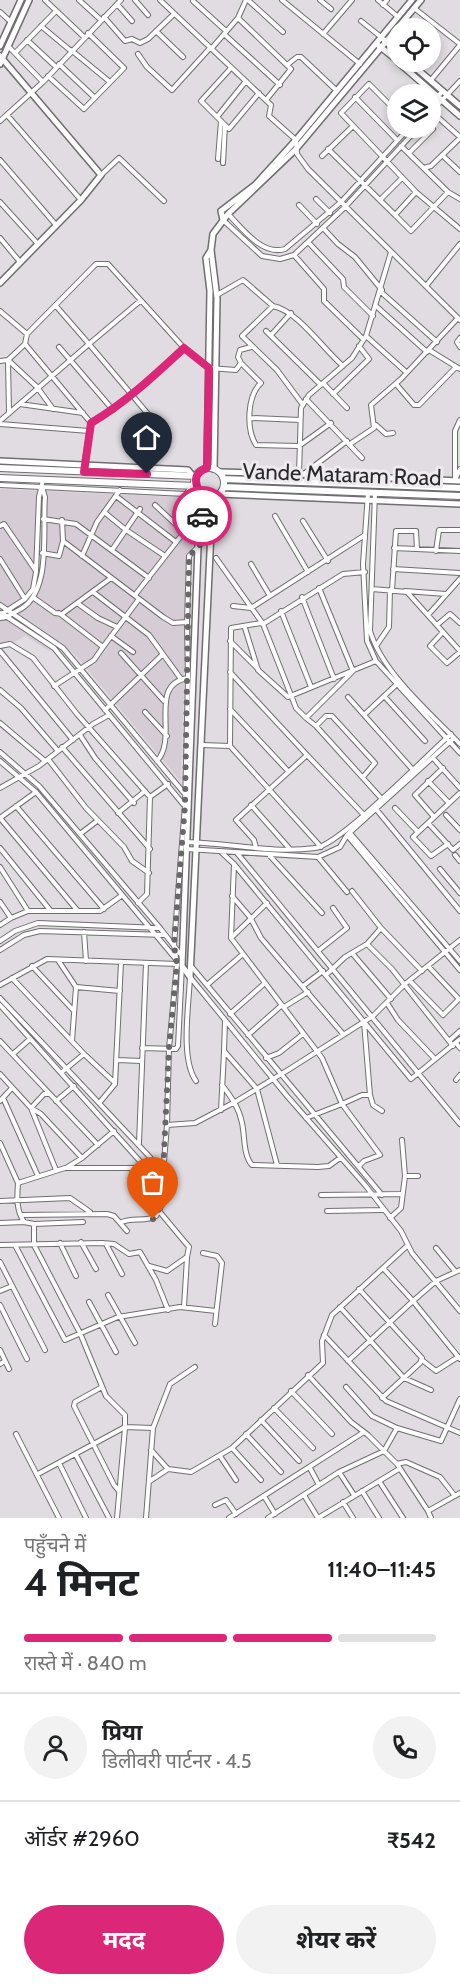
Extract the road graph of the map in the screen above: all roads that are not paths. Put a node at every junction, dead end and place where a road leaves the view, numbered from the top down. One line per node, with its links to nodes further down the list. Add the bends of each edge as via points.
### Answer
1 (29, 0): 43 (street)
2 (45, 0): 20 (street)
3 (79, 0): 25 (street)
4 (135, 0): 23 (street)
5 (160, 0): 22 (street)
6 (247, 0): 26 (street); 33 (street)
7 (282, 0): 35 (street)
8 (320, 0): 19 (street)
9 (352, 0): 35 (street)
10 (378, 0): 17 (street)
11 (387, 0): 17 (street)
12 (412, 0): 24 (street)
13 (421, 0): 18 (street)
14 (19, 1): 29 (street)
15 (193, 1): 32 (street)
16 (117, 2): 25 (street); 27 (street)
17 (383, 5): 24 (street)
18 (414, 8): 37 (street); 41 (street)
19 (331, 9)
20 (56, 11): 30 (street); 36 (street)
21 (0, 12): 29 (street)
22 (174, 14): 31 (street); 44 (street)
23 (148, 15)
24 (398, 16): 37 (street)
25 (103, 18): 31 (street, via 125,41 143,42); 34 (street)
26 (238, 18): 32 (street); 53 (street)
27 (132, 21)
28 (362, 21): 37 (street)
29 (11, 22): 42 (street)
30 (41, 26): 38 (street); 45 (street)
31 (156, 31): 49 (street)
32 (225, 32): 44 (street); 64 (street)
33 (283, 32)
34 (88, 33): 36 (street); 62 (street, via 124,67)
35 (323, 34): 51 (street)
36 (84, 37): 45 (street)
37 (383, 39): 39 (street); 40 (street)
38 (27, 40): 47 (street); 52 (street)
39 (387, 42)
40 (379, 45): 46 (street); 51 (street); 90 (street)
41 (460, 45): 58 (street)
42 (0, 46)
43 (8, 46): 47 (street); 50 (street)
44 (210, 48): 48 (street, via 172,90); 54 (street)
45 (71, 51): 52 (street); 62 (street)
46 (387, 52)
47 (15, 53): 61 (street)
48 (138, 54)
49 (183, 57)
50 (1, 60): 68 (street)
51 (360, 64): 65 (street)
52 (57, 65): 57 (street); 70 (street)
53 (287, 65): 64 (street, via 291,70); 65 (street, via 301,57)
54 (231, 68): 59 (street); 78 (street, via 201,100)
55 (410, 72): 63 (street)
56 (421, 72): 58 (street)
57 (48, 76): 61 (street); 70 (street, via 83,109)
58 (431, 80): 67 (street)
59 (246, 81): 66 (street); 78 (street)
60 (460, 81): 67 (street)
61 (43, 82): 68 (street)
62 (110, 82): 70 (street)
63 (423, 84)
64 (280, 85): 72 (street)
65 (337, 90): 85 (street)
66 (259, 93): 72 (street); 81 (street, via 229,129)
67 (445, 93): 71 (street); 75 (street)
68 (30, 94): 76 (street); 101 (street)
69 (355, 97): 74 (street, via 369,84); 82 (street, via 341,113); 86 (street)
70 (95, 98)
71 (441, 98)
72 (266, 100): 85 (street, via 271,105 269,116)
73 (441, 100): 77 (street)
74 (387, 102)
75 (460, 106)
76 (7, 115): 79 (street); 109 (street)
77 (460, 116)
78 (219, 119): 81 (street); 95 (street)
79 (0, 121)
80 (441, 123): 87 (street)
81 (225, 125): 98 (street)
82 (352, 127): 89 (street); 94 (street)
83 (409, 138): 88 (street)
84 (424, 138): 91 (street)
85 (296, 140): 90 (street); 120 (street, via 255,185 221,212)
86 (397, 140): 94 (street)
87 (459, 140): 92 (street)
88 (401, 146): 91 (street); 97 (street)
89 (328, 149): 93 (street); 103 (street)
90 (296, 150): 113 (street, via 308,169); 118 (street)
91 (409, 153): 99 (street)
92 (442, 155): 99 (street); 100 (street)
93 (322, 156)
94 (381, 157): 97 (street); 103 (street)
95 (218, 159)
96 (0, 160): 122 (street)
97 (386, 162): 102 (street); 104 (street)
98 (223, 163)
99 (424, 168): 106 (street)
100 (460, 172)
101 (101, 175): 109 (street); 111 (street, via 119,158)
102 (402, 178): 105 (street); 110 (street)
103 (360, 180): 104 (street); 113 (street)
104 (365, 185): 110 (street); 115 (street)
105 (416, 192): 116 (street); 119 (street)
106 (448, 192): 108 (street); 116 (street)
107 (316, 199): 117 (street)
108 (460, 199)
109 (81, 200): 122 (street)
110 (380, 200): 119 (street)
111 (164, 201)
112 (0, 202): 127 (street)
113 (341, 202): 115 (street); 117 (street)
114 (299, 205): 121 (street)
115 (346, 206): 123 (street); 131 (street)
116 (432, 208): 119 (street, via 411,231); 124 (street)
117 (330, 213): 121 (street)
118 (228, 214): 120 (street); 121 (street, via 266,249 276,252 292,245)
119 (395, 215)
120 (223, 220): 129 (street, via 213,234); 132 (street, via 262,256 280,259)
121 (317, 224)
122 (57, 225): 127 (street)
123 (324, 229): 126 (street); 137 (street, via 355,257)
124 (460, 229)
125 (0, 238): 134 (street)
126 (308, 242): 132 (street); 145 (street)
127 (38, 244): 134 (street)
128 (460, 244): 130 (street)
129 (211, 250): 138 (street); 166 (street, via 206,258)
130 (454, 251): 133 (street); 136 (street)
131 (392, 252): 136 (street); 137 (street)
132 (294, 255): 150 (street, via 324,289 324,301)
133 (460, 256)
134 (20, 262): 135 (street)
135 (0, 283)
136 (426, 286): 146 (street)
137 (381, 291): 142 (street); 152 (street)
138 (216, 295): 141 (street, via 243,280); 166 (street)
139 (140, 301): 140 (street, via 103,262 96,264); 154 (street); 159 (street)
140 (56, 306): 148 (street); 154 (street)
141 (273, 306): 144 (street); 157 (street, via 242,336)
142 (376, 306): 145 (street); 160 (street)
143 (0, 311): 148 (street)
144 (291, 313): 149 (street); 165 (street)
145 (373, 316): 150 (street)
146 (459, 319): 152 (street)
147 (266, 331): 149 (street)
148 (27, 334): 153 (street)
149 (271, 335): 170 (street)
150 (365, 338): 155 (street); 168 (street)
151 (460, 338): 158 (street)
152 (436, 342): 160 (street)
153 (25, 344): 162 (street); 169 (street)
154 (89, 344): 161 (street); 174 (street)
155 (359, 346): 165 (street); 173 (street, via 369,360)
156 (59, 347): 161 (street)
157 (251, 347): 164 (street, via 240,350); 177 (street, via 277,370)
158 (460, 347)
159 (184, 348): 166 (street); 174 (street)
160 (428, 351): 167 (street); 168 (street)
161 (70, 359): 169 (street); 180 (street)
162 (8, 360): 163 (street); 172 (street); 181 (street)
163 (0, 361)
164 (241, 363): 166 (street, via 236,370); 183 (street, via 261,383 254,390)
165 (343, 366): 170 (street)
166 (213, 368): 200 (street)
167 (458, 368): 171 (street, via 418,405)
168 (406, 372): 171 (street)
169 (53, 374): 172 (street); 182 (street)
170 (322, 384): 173 (street); 175 (street)
171 (396, 384): 190 (street, via 371,405)
172 (37, 387): 176 (street); 179 (street)
173 (333, 394): 178 (street)
174 (130, 396): 180 (street); 184 (street)
175 (306, 399): 177 (street); 189 (street)
176 (19, 404): 179 (street); 181 (street)
177 (303, 405): 185 (street)
178 (347, 408)
179 (53, 409): 182 (street)
180 (112, 410): 188 (street)
181 (9, 413): 187 (street)
182 (83, 413): 188 (street)
183 (251, 418): 185 (street); 194 (street, via 256,445)
184 (153, 420)
185 (300, 420): 194 (street)
186 (460, 420): 205 (street, via 455,431)
187 (0, 422): 191 (street)
188 (91, 423): 191 (street)
189 (331, 423): 193 (street); 194 (street)
190 (376, 425): 192 (street, via 386,434); 193 (street)
191 (89, 431): 198 (street)
192 (393, 433)
193 (349, 442): 195 (street); 202 (street)
194 (299, 446): 202 (street)
195 (362, 458)
196 (0, 461): 198 (street)
197 (0, 468): 198 (main road)
198 (84, 468): 201 (main road)
199 (460, 469): 205 (street)
200 (214, 470): 201 (main road); 202 (street); 204 (main road)
201 (195, 476): 208 (main road)
202 (300, 476): 204 (main road, Vande Mataram Road); 205 (street); 210 (main road, Vande Mataram Road)
203 (0, 478): 206 (main road)
204 (224, 479): 209 (main road)
205 (458, 481)
206 (43, 484): 207 (street); 208 (main road); 211 (street); 224 (street); 249 (street)
207 (0, 485)
208 (193, 486): 211 (street, via 186,494); 212 (main road)
209 (224, 487): 213 (main road); 215 (main road, Vande Mataram Road)
210 (460, 488)
211 (120, 490): 214 (street)
212 (200, 495): 213 (main road); 220 (street)
213 (217, 495): 215 (street); 333 (street, via 211,531)
214 (116, 496): 221 (street); 222 (street)
215 (371, 496): 216 (main road, Vande Mataram Road); 217 (street); 232 (street); 257 (street)
216 (460, 496)
217 (460, 504)
218 (154, 506): 230 (street)
219 (140, 508): 222 (street)
220 (202, 510): 230 (street); 235 (street)
221 (104, 512): 228 (street); 231 (street)
222 (137, 513): 228 (street); 234 (street)
223 (274, 516): 250 (street)
224 (43, 519): 225 (street); 241 (street)
225 (62, 520): 231 (street); 233 (street)
226 (303, 521): 246 (street)
227 (0, 526): 249 (street, via 4,524)
228 (126, 530): 238 (street); 243 (street)
229 (460, 530): 239 (street, via 439,530)
230 (184, 532): 234 (street)
231 (91, 534): 238 (street); 242 (street)
232 (365, 535): 246 (street); 251 (street)
233 (63, 541): 241 (street, via 59,556); 242 (street)
234 (176, 542): 243 (street)
235 (201, 544): 279 (street, via 189,556); 361 (street)
236 (394, 548): 237 (street); 237 (street, via 397,530 415,531); 248 (street)
237 (417, 549): 239 (street)
238 (112, 550): 254 (street)
239 (436, 550): 240 (street)
240 (460, 551)
241 (42, 553): 265 (street, via 42,578)
242 (82, 556): 253 (street)
243 (165, 556): 254 (street)
244 (216, 558): 270 (street)
245 (0, 559): 266 (street)
246 (328, 561): 250 (street)
247 (251, 564): 262 (street)
248 (393, 569): 252 (street); 258 (street)
249 (36, 572): 266 (street, via 33,589)
250 (308, 572): 262 (street)
251 (365, 572): 256 (street, via 343,574); 296 (street, via 365,625)
252 (460, 573)
253 (111, 578): 260 (street); 263 (street)
254 (149, 578): 263 (street)
255 (460, 579): 261 (street)
256 (319, 588): 264 (street); 299 (street)
257 (372, 589): 258 (street); 290 (street, via 370,631)
258 (391, 590): 259 (street); 290 (street, via 389,627)
259 (404, 591): 261 (street); 276 (street)
260 (93, 592): 267 (street); 277 (street)
261 (446, 594): 276 (street)
262 (270, 596): 270 (street)
263 (137, 597): 277 (street); 279 (street, via 173,623)
264 (303, 597): 272 (street); 305 (street)
265 (34, 598): 273 (street); 274 (street)
266 (25, 599): 271 (street)
267 (77, 603): 273 (street); 283 (street)
268 (0, 605): 271 (street)
269 (233, 606): 270 (street)
270 (250, 608): 280 (street)
271 (6, 610): 274 (street); 275 (street)
272 (281, 611): 280 (street); 308 (street)
273 (59, 613): 289 (street)
274 (12, 614): 278 (street); 297 (street, via 57,642)
275 (0, 615): 278 (street)
276 (428, 615): 282 (street)
277 (126, 616): 283 (street); 295 (street, via 149,635)
278 (8, 618): 300 (street, via 54,648)
279 (187, 622): 303 (street)
280 (262, 623): 284 (street); 311 (street)
281 (460, 623): 282 (street, via 450,614)
282 (437, 625): 285 (street)
283 (118, 627): 286 (street)
284 (246, 628): 287 (street, via 232,627); 298 (street)
285 (443, 632): 292 (street); 292 (street, via 430,646 447,663)
286 (111, 636): 289 (street); 293 (street)
287 (230, 641): 298 (street); 301 (street)
288 (0, 646): 307 (street, via 10,644 33,658)
289 (103, 646): 297 (street, via 94,660)
290 (376, 647): 328 (street, via 385,663)
291 (0, 651): 329 (street)
292 (460, 651)
293 (133, 652)
294 (121, 653): 302 (street)
295 (162, 655): 302 (street); 304 (street)
296 (376, 661): 299 (street); 306 (street)
297 (80, 667): 300 (street); 315 (street)
298 (258, 670): 310 (street)
299 (354, 671): 305 (street); 322 (street)
300 (73, 672): 307 (street); 318 (street)
301 (230, 672): 317 (street); 339 (street)
302 (141, 675): 314 (street); 315 (street)
303 (188, 678): 304 (street); 357 (street)
304 (182, 679): 314 (street, via 168,690)
305 (334, 679): 308 (street)
306 (397, 684): 312 (street); 330 (street)
307 (54, 686): 325 (street)
308 (311, 687): 311 (street)
309 (0, 690): 336 (street, via 21,708)
310 (284, 696): 311 (street); 316 (street)
311 (291, 696): 316 (street)
312 (384, 696): 321 (street); 331 (street)
313 (348, 697): 321 (street)
314 (164, 701): 327 (street)
315 (110, 706): 318 (street); 343 (street)
316 (296, 708): 322 (street)
317 (230, 709): 334 (street); 346 (street)
318 (105, 710): 320 (street)
319 (146, 712): 327 (street)
320 (109, 715): 325 (street); 351 (street)
321 (364, 715): 345 (street)
322 (306, 718): 324 (street)
323 (0, 723): 341 (street)
324 (316, 726): 349 (street); 349 (street, via 329,715 375,763)
325 (89, 727): 326 (street); 355 (street)
326 (80, 735): 329 (street); 362 (street)
327 (167, 736): 343 (street, via 165,752)
328 (452, 736): 330 (street); 332 (street)
329 (73, 740): 335 (street)
330 (448, 740): 338 (street); 340 (street); 345 (street)
331 (425, 741)
332 (460, 744)
333 (202, 745): 334 (street); 367 (street)
334 (230, 746): 353 (street)
335 (62, 747): 336 (street); 371 (street)
336 (57, 751): 341 (street)
337 (0, 752): 347 (street)
338 (460, 753)
339 (307, 755): 346 (street); 372 (street)
340 (433, 758): 344 (street); 369 (street)
341 (46, 760): 347 (street); 376 (street)
342 (0, 761): 348 (street)
343 (157, 761): 357 (street)
344 (443, 768): 350 (street); 354 (street)
345 (413, 770): 360 (street)
346 (288, 771): 353 (street)
347 (27, 774): 348 (street); 382 (street)
348 (19, 777): 352 (street); 356 (street)
349 (363, 777): 360 (street)
350 (428, 781): 363 (street); 374 (street, via 415,795)
351 (168, 784): 359 (street); 364 (street)
352 (0, 788)
353 (270, 788): 365 (street); 387 (street)
354 (460, 788)
355 (145, 791): 359 (street); 362 (street)
356 (36, 792): 366 (street); 405 (street)
357 (184, 793): 361 (street); 364 (street)
358 (460, 793): 363 (street)
359 (150, 797): 390 (street)
360 (381, 798): 372 (street)
361 (190, 799): 367 (street); 370 (street)
362 (134, 803): 371 (street)
363 (449, 803): 374 (street)
364 (185, 805): 370 (street); 430 (street)
365 (251, 805): 389 (street, via 236,822 254,840); 392 (street)
366 (16, 806): 375 (street); 411 (street)
367 (199, 808): 377 (street)
368 (395, 808): 380 (street)
369 (376, 809): 381 (street); 415 (street)
370 (190, 812): 377 (street); 383 (street)
371 (118, 813): 390 (street)
372 (363, 814): 381 (street)
373 (446, 815): 379 (street)
374 (434, 817): 378 (street)
375 (0, 818): 413 (street)
376 (97, 820): 382 (street); 403 (street, via 132,861)
377 (197, 821): 384 (street)
378 (428, 823): 380 (street); 385 (street)
379 (460, 830)
380 (418, 832): 385 (street, via 413,837 430,856)
381 (347, 833): 387 (street); 398 (street, via 340,847); 432 (street); 435 (street)
382 (80, 834): 408 (street)
383 (186, 842): 384 (street); 391 (street)
384 (195, 842): 389 (street); 393 (street)
385 (448, 844): 386 (street, via 453,850)
386 (460, 844)
387 (321, 847): 392 (street)
388 (0, 848): 412 (street)
389 (256, 848): 392 (street)
390 (150, 849): 403 (street)
391 (186, 849): 393 (street); 439 (street)
392 (289, 849)
393 (195, 850): 394 (street); 444 (street)
394 (221, 852): 395 (street); 400 (street)
395 (237, 853): 397 (street); 433 (street)
396 (455, 855): 399 (street)
397 (269, 856): 398 (street); 416 (street)
398 (318, 857): 422 (street)
399 (460, 861)
400 (234, 864): 406 (street); 409 (street)
401 (0, 867): 414 (street)
402 (440, 868): 404 (street)
403 (149, 873): 408 (street, via 147,894)
404 (460, 893)
405 (121, 896): 411 (street); 420 (street)
406 (232, 896): 417 (street); 426 (street)
407 (0, 902): 418 (street)
408 (138, 903): 421 (street)
409 (267, 903): 417 (street); 449 (street)
410 (333, 908): 433 (street, via 347,928)
411 (104, 909): 413 (street)
412 (51, 910): 413 (street); 414 (street)
413 (77, 910)
414 (28, 911): 418 (street)
415 (460, 911)
416 (322, 913)
417 (250, 917): 426 (street); 457 (street, via 261,938)
418 (11, 918): 419 (street)
419 (0, 925)
420 (149, 928): 421 (street); 424 (street); 428 (street, via 38,923 15,931)
421 (160, 928): 425 (street)
422 (381, 928): 429 (street); 448 (street)
423 (84, 932): 424 (street); 431 (street, via 31,933); 438 (street)
424 (155, 935): 425 (street); 439 (street)
425 (166, 935): 430 (street)
426 (231, 938): 436 (street)
427 (460, 940): 432 (street)
428 (0, 942): 431 (street)
429 (367, 944): 434 (street); 454 (street)
430 (174, 945): 439 (street)
431 (2, 949)
432 (449, 949): 435 (street); 440 (street)
433 (318, 951): 446 (street)
434 (352, 953): 446 (street); 462 (street)
435 (444, 953): 445 (street); 447 (street)
436 (243, 954): 453 (street); 456 (street)
437 (58, 960): 438 (street); 443 (street, via 47,959); 458 (street)
438 (86, 961): 441 (street)
439 (179, 961): 442 (street); 444 (street); 450 (street); 483 (street); 483 (street, via 178,1046)
440 (460, 961)
441 (121, 962): 442 (street); 459 (street)
442 (146, 963): 482 (street)
443 (32, 966): 451 (street); 465 (street)
444 (190, 966): 450 (street); 456 (street)
445 (428, 966): 448 (street); 467 (street, via 459,999)
446 (332, 968): 449 (street); 468 (street)
447 (460, 970)
448 (422, 971): 452 (street)
449 (325, 973): 457 (street); 470 (street)
450 (190, 977): 469 (street); 500 (street, via 187,1055 189,1070)
451 (12, 978): 455 (street); 480 (street)
452 (410, 981): 454 (street); 467 (street)
453 (265, 983): 464 (street); 466 (street)
454 (405, 984): 462 (street); 471 (street)
455 (0, 985)
456 (207, 985): 466 (street)
457 (303, 986): 460 (street)
458 (76, 987): 459 (street); 465 (street)
459 (120, 991): 492 (street)
460 (308, 992): 464 (street); 474 (street)
461 (0, 998): 494 (street)
462 (389, 1001): 468 (street); 490 (street, via 398,1020)
463 (0, 1005): 477 (street)
464 (283, 1006): 473 (street); 475 (street)
465 (74, 1011): 480 (street)
466 (230, 1014): 475 (street)
467 (443, 1015): 471 (street)
468 (373, 1016): 470 (street); 496 (street)
469 (225, 1020): 485 (street); 491 (street)
470 (364, 1022): 474 (street); 496 (street, via 411,1079); 507 (street)
471 (436, 1023): 479 (street)
472 (460, 1031): 479 (street)
473 (303, 1034): 486 (street); 489 (street)
474 (343, 1034): 486 (street)
475 (248, 1035): 489 (street)
476 (460, 1039): 481 (street)
477 (30, 1040): 487 (street); 495 (street)
478 (0, 1041): 487 (street)
479 (449, 1041): 481 (street)
480 (72, 1042): 488 (street)
481 (454, 1044): 484 (street); 490 (street)
482 (142, 1048): 483 (street); 493 (street)
483 (169, 1048): 519 (street)
484 (460, 1048)
485 (224, 1051): 502 (street); 505 (street)
486 (316, 1051): 498 (street); 512 (street)
487 (13, 1054): 506 (street)
488 (84, 1054): 494 (street); 501 (street)
489 (268, 1058): 491 (street); 498 (street)
490 (434, 1058): 496 (street)
491 (260, 1059): 499 (street)
492 (117, 1060): 493 (street); 501 (street)
493 (142, 1061): 525 (street)
494 (68, 1068): 495 (street); 510 (street)
495 (62, 1072): 503 (street)
496 (418, 1072): 518 (street)
497 (0, 1074): 504 (street)
498 (281, 1074): 499 (street); 516 (street)
499 (274, 1078): 505 (street); 517 (street)
500 (196, 1081)
501 (115, 1084): 510 (street)
502 (222, 1084): 511 (street); 514 (street)
503 (74, 1086): 509 (street); 520 (street)
504 (12, 1088): 508 (street); 513 (street)
505 (257, 1089): 511 (street); 529 (street)
506 (49, 1094): 509 (street); 513 (street, via 44,1094)
507 (370, 1095): 512 (street); 515 (street, via 373,1105)
508 (2, 1101): 535 (street)
509 (56, 1101): 526 (street)
510 (99, 1102): 521 (street)
511 (236, 1102): 514 (street); 529 (street, via 250,1163)
512 (342, 1104): 516 (street); 530 (street, via 380,1155)
513 (31, 1108): 527 (street); 533 (street)
514 (220, 1110): 519 (street, via 195,1123)
515 (382, 1111)
516 (317, 1114): 517 (street); 530 (street)
517 (306, 1118): 528 (street)
518 (460, 1124)
519 (167, 1125): 534 (street)
520 (114, 1131): 523 (street); 526 (street)
521 (131, 1136): 523 (street); 525 (street)
522 (402, 1140): 536 (street)
523 (125, 1141): 532 (street)
524 (0, 1143): 539 (street)
525 (138, 1144): 534 (street)
526 (98, 1145): 527 (street)
527 (82, 1158): 531 (street)
528 (340, 1158): 529 (street, via 329,1166); 542 (street)
529 (277, 1165)
530 (359, 1166): 543 (street)
531 (65, 1168): 532 (street); 533 (street)
532 (146, 1168): 538 (street)
533 (56, 1170): 535 (street)
534 (163, 1171): 538 (street)
535 (38, 1176): 539 (street)
536 (405, 1176): 537 (street); 540 (street)
537 (418, 1176)
538 (156, 1177): 547 (street, via 167,1195)
539 (18, 1183): 545 (street)
540 (402, 1194): 543 (street); 551 (street, via 401,1208)
541 (321, 1195): 542 (street)
542 (372, 1195): 543 (street); 546 (street)
543 (382, 1195)
544 (0, 1201): 545 (street)
545 (17, 1201): 549 (street, via 70,1198); 550 (street)
546 (384, 1210): 548 (street); 551 (street)
547 (159, 1211): 555 (street, via 153,1219 129,1218); 567 (street, via 189,1247)
548 (327, 1211)
549 (91, 1213): 550 (street); 555 (street, via 110,1215)
550 (20, 1215): 552 (street)
551 (390, 1218): 564 (street)
552 (24, 1222): 554 (street); 556 (street)
553 (82, 1222): 556 (street)
554 (0, 1223)
555 (120, 1223): 557 (street)
556 (34, 1224): 563 (street)
557 (126, 1231)
558 (81, 1242): 559 (street); 560 (street); 571 (street)
559 (60, 1243): 563 (street); 574 (street)
560 (106, 1243): 569 (street, via 129,1254 140,1252); 573 (street)
561 (0, 1245): 562 (street)
562 (15, 1245): 563 (street); 592 (street, via 63,1340)
563 (34, 1245): 592 (street)
564 (408, 1245): 570 (street); 575 (street)
565 (436, 1248): 572 (street)
566 (203, 1253): 586 (street, via 217,1256 222,1263)
567 (187, 1257): 569 (street, via 166,1271); 584 (street)
568 (0, 1262): 576 (street)
569 (148, 1266): 585 (street)
570 (383, 1268): 577 (street); 580 (street)
571 (96, 1269)
572 (457, 1270): 575 (street)
573 (122, 1274)
574 (76, 1276)
575 (436, 1281): 580 (street); 587 (street)
576 (12, 1286): 578 (street); 597 (street)
577 (359, 1289): 583 (street); 589 (street)
578 (0, 1291)
579 (108, 1295): 588 (street)
580 (413, 1301): 589 (street); 599 (street)
581 (89, 1302): 591 (street)
582 (0, 1305): 600 (street)
583 (340, 1307): 593 (street); 594 (street)
584 (184, 1308): 585 (street); 586 (street)
585 (168, 1310): 588 (street)
586 (216, 1311): 590 (street)
587 (460, 1311)
588 (120, 1317): 591 (street); 595 (street)
589 (390, 1322): 594 (street); 601 (street, via 421,1354)
590 (215, 1324)
591 (101, 1325): 592 (street); 598 (street)
592 (80, 1333): 609 (street)
593 (324, 1334): 603 (street); 607 (street, via 324,1361)
594 (369, 1341): 603 (street); 608 (street)
595 (135, 1343)
596 (0, 1350): 602 (street)
597 (45, 1350)
598 (116, 1352)
599 (459, 1358): 601 (street, via 436,1371)
600 (27, 1359)
601 (422, 1360): 608 (street)
602 (5, 1361): 604 (street); 606 (street)
603 (348, 1361): 613 (street)
604 (0, 1364)
605 (195, 1367): 618 (street, via 171,1384)
606 (9, 1369)
607 (308, 1375): 612 (street); 621 (street)
608 (404, 1378): 611 (street); 613 (street)
609 (102, 1387): 617 (street, via 108,1400 125,1415); 626 (street, via 74,1404)
610 (346, 1387): 619 (street, via 372,1416)
611 (431, 1390)
612 (291, 1391): 615 (street); 625 (street)
613 (382, 1398): 620 (street)
614 (459, 1403): 620 (street)
615 (274, 1408): 616 (street); 628 (street)
616 (261, 1420): 624 (street); 633 (street)
617 (125, 1427): 618 (street); 626 (street); 647 (street)
618 (153, 1428): 629 (street)
619 (397, 1428): 620 (street, via 441,1441); 630 (street)
620 (447, 1428): 622 (street)
621 (364, 1432): 630 (street); 636 (street)
622 (460, 1433)
623 (16, 1434): 640 (street)
624 (246, 1434): 627 (street); 638 (street)
625 (332, 1434)
626 (94, 1445): 631 (street); 647 (street)
627 (232, 1448): 632 (street); 642 (street)
628 (313, 1448)
629 (151, 1450): 637 (street); 644 (street)
630 (384, 1451): 635 (street); 639 (street)
631 (76, 1455): 634 (street); 661 (street)
632 (219, 1456): 637 (street, via 191,1472); 641 (street)
633 (298, 1461)
634 (59, 1463): 640 (street); 660 (street)
635 (398, 1467): 643 (street); 652 (street, via 406,1462 440,1477); 655 (street)
636 (310, 1468): 645 (street); 651 (street)
637 (168, 1469): 644 (street)
638 (281, 1472)
639 (339, 1472): 645 (street); 650 (street)
640 (38, 1474): 659 (street)
641 (236, 1480)
642 (261, 1480)
643 (379, 1480): 646 (street); 669 (street)
644 (149, 1482): 663 (street)
645 (319, 1485): 649 (street)
646 (362, 1490): 650 (street); 668 (street)
647 (119, 1491): 662 (street)
648 (460, 1493): 652 (street)
649 (303, 1495): 657 (street); 666 (street)
650 (354, 1495): 653 (street)
651 (264, 1496): 656 (street); 657 (street)
652 (455, 1496): 655 (street)
653 (343, 1502): 658 (street); 667 (street)
654 (215, 1505): 656 (street, via 226,1500)
655 (428, 1511): 670 (street)
656 (236, 1514): 664 (street)
657 (275, 1514): 665 (street)
658 (324, 1516): 666 (street)
659 (59, 1518)
660 (86, 1518)
661 (109, 1518)
662 (117, 1518)
663 (146, 1518)
664 (229, 1518)
665 (268, 1518)
666 (318, 1518)
667 (353, 1518)
668 (379, 1518)
669 (403, 1518)
670 (431, 1518)

